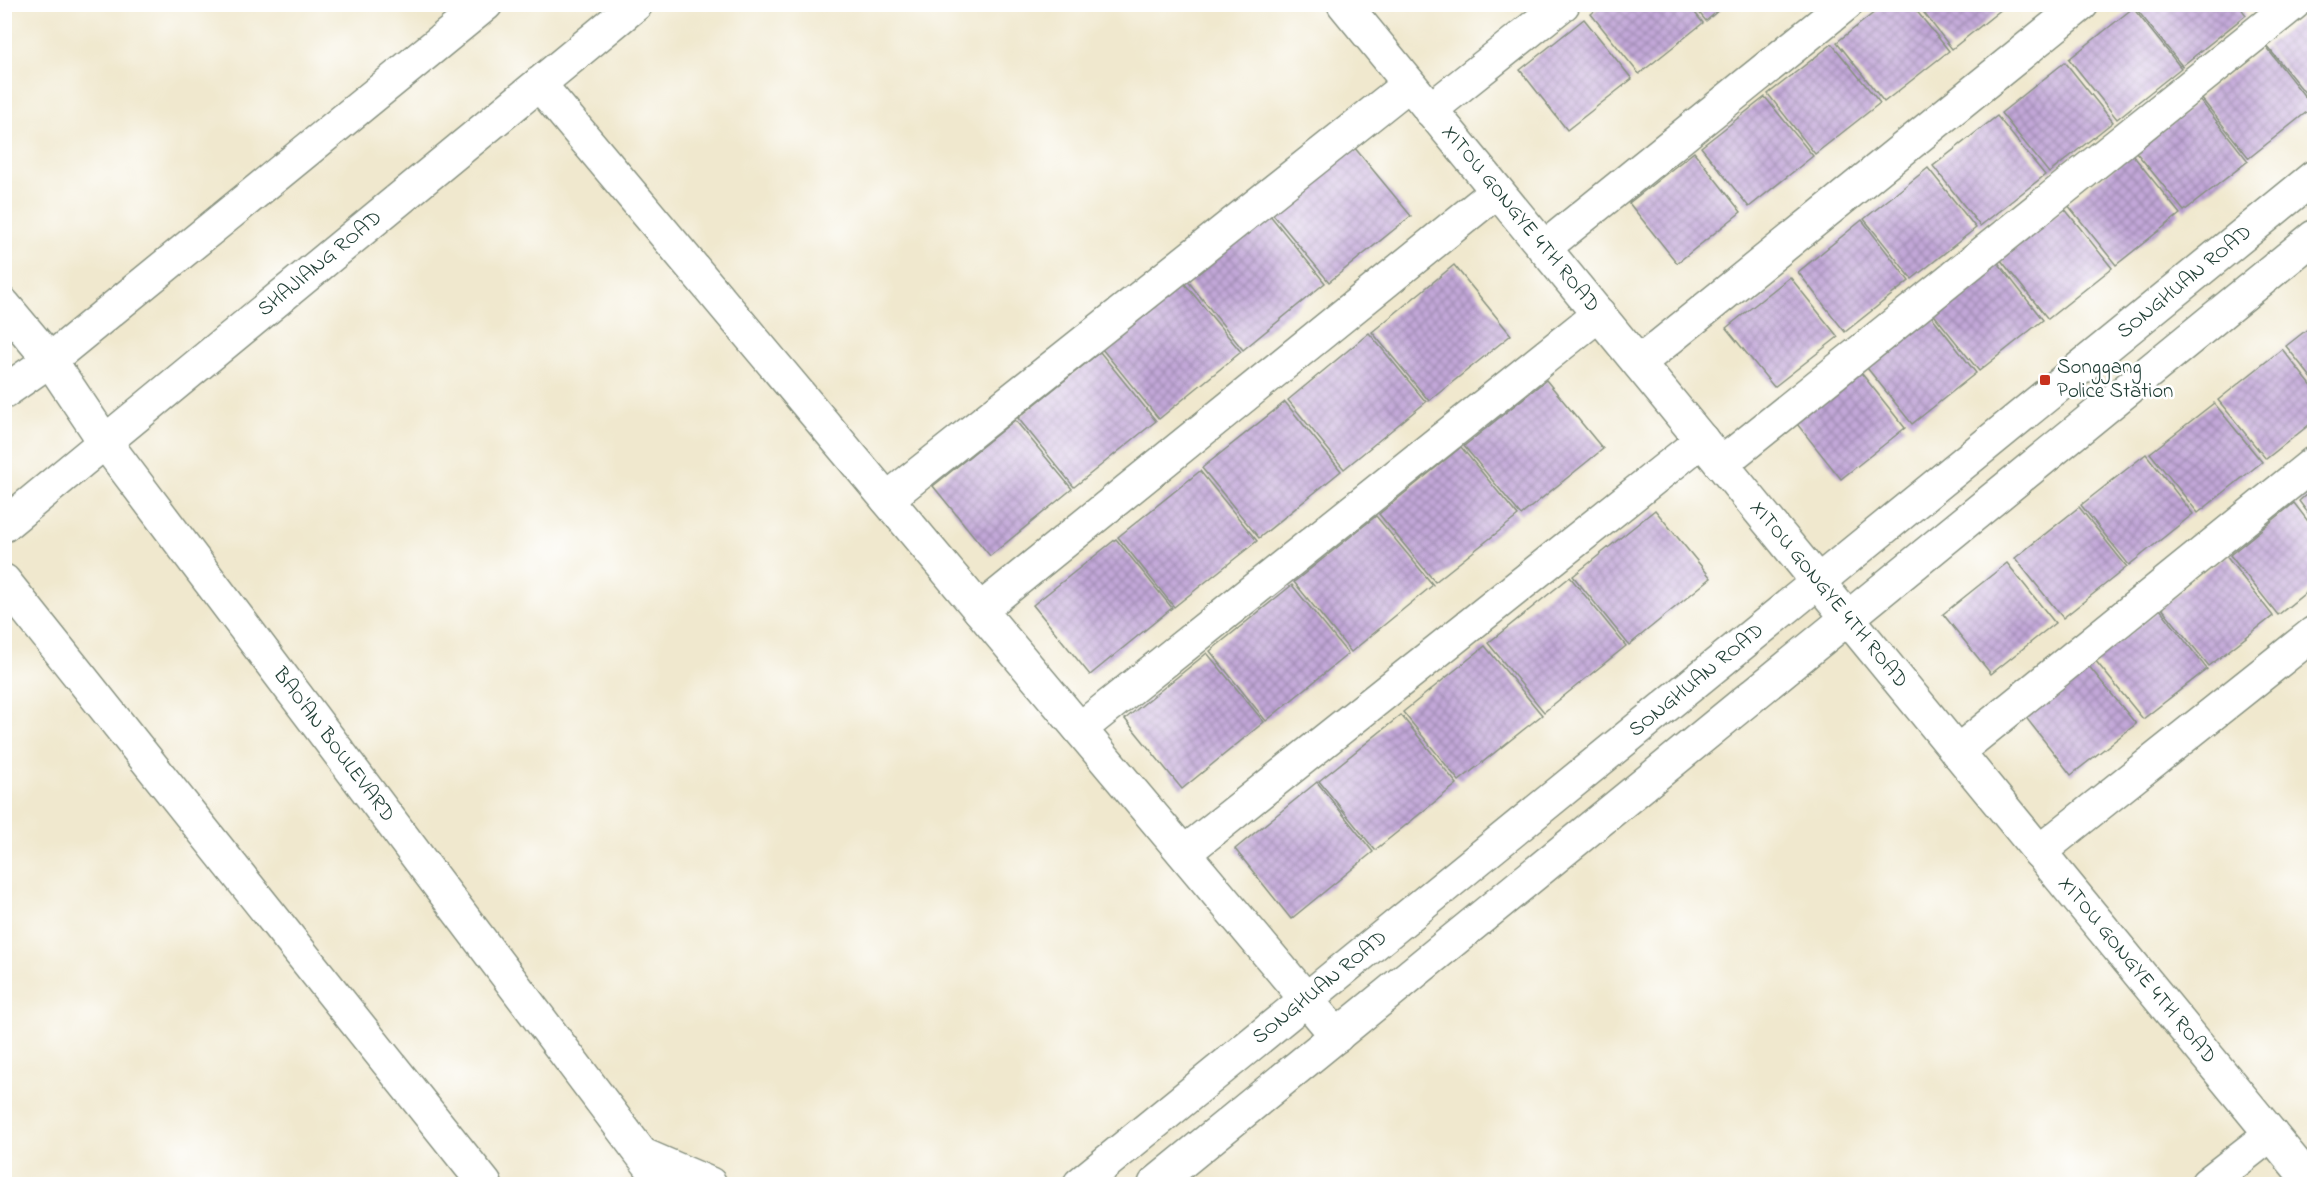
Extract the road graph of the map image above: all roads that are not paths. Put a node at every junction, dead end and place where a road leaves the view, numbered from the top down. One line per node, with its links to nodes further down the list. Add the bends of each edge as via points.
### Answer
1 (486, 4): 17 (street)
2 (636, 4): 8 (street, SHAJIANG ROAD)
3 (1344, 4): 9 (street, XITOU GONGYE 4TH ROAD)
4 (1563, 4): 10 (street)
5 (1846, 4): 14 (street)
6 (2082, 4): 18 (street)
7 (2293, 4): 21 (street)
8 (539, 84): 20 (street, SHAJIANG ROAD); 23 (street)
9 (1409, 84): 10 (street, XITOU GONGYE 4TH ROAD); 23 (street)
10 (1430, 110): 12 (street, XITOU GONGYE 4TH ROAD)
11 (2314, 177): 26 (street, SONGHUAN ROAD)
12 (1497, 191): 14 (street, XITOU GONGYE 4TH ROAD); 27 (street)
13 (2314, 237): 28 (street)
14 (1544, 248): 16 (street, XITOU GONGYE 4TH ROAD)
15 (4, 304): 17 (street, BAO'AN BOULEVARD)
16 (1599, 315): 18 (street, XITOU GONGYE 4TH ROAD); 30 (street)
17 (50, 360): 19 (street); 20 (street, BAO'AN BOULEVARD)
18 (1638, 363): 21 (street, XITOU GONGYE 4TH ROAD)
19 (4, 392)
20 (105, 442): 24 (street, SHAJIANG ROAD); 37 (street, BAO'AN BOULEVARD)
21 (1712, 452): 26 (street, XITOU GONGYE 4TH ROAD); 33 (street)
22 (2314, 463): 31 (street)
23 (887, 499): 27 (street)
24 (4, 525)
25 (4, 581): 38 (street)
26 (1818, 582): 28 (street, XITOU GONGYE 4TH ROAD); 34 (street, SONGHUAN ROAD)
27 (980, 610): 30 (street)
28 (1848, 619): 31 (street, XITOU GONGYE 4TH ROAD); 35 (street)
29 (2314, 633): 32 (street)
30 (1080, 729): 33 (street)
31 (1957, 752): 32 (street, XITOU GONGYE 4TH ROAD)
32 (2039, 852): 36 (street, XITOU GONGYE 4TH ROAD)
33 (1184, 853): 34 (street)
34 (1307, 999): 35 (street); 41 (street, SONGHUAN ROAD)
35 (1337, 1036): 42 (street)
36 (2271, 1134): 43 (street); 44 (street, XITOU GONGYE 4TH ROAD)
37 (639, 1153): 39 (street, BAO'AN BOULEVARD); 40 (street)
38 (485, 1185)
39 (664, 1185)
40 (710, 1185)
41 (1080, 1185)
42 (1155, 1185)
43 (2207, 1185)
44 (2312, 1185)

